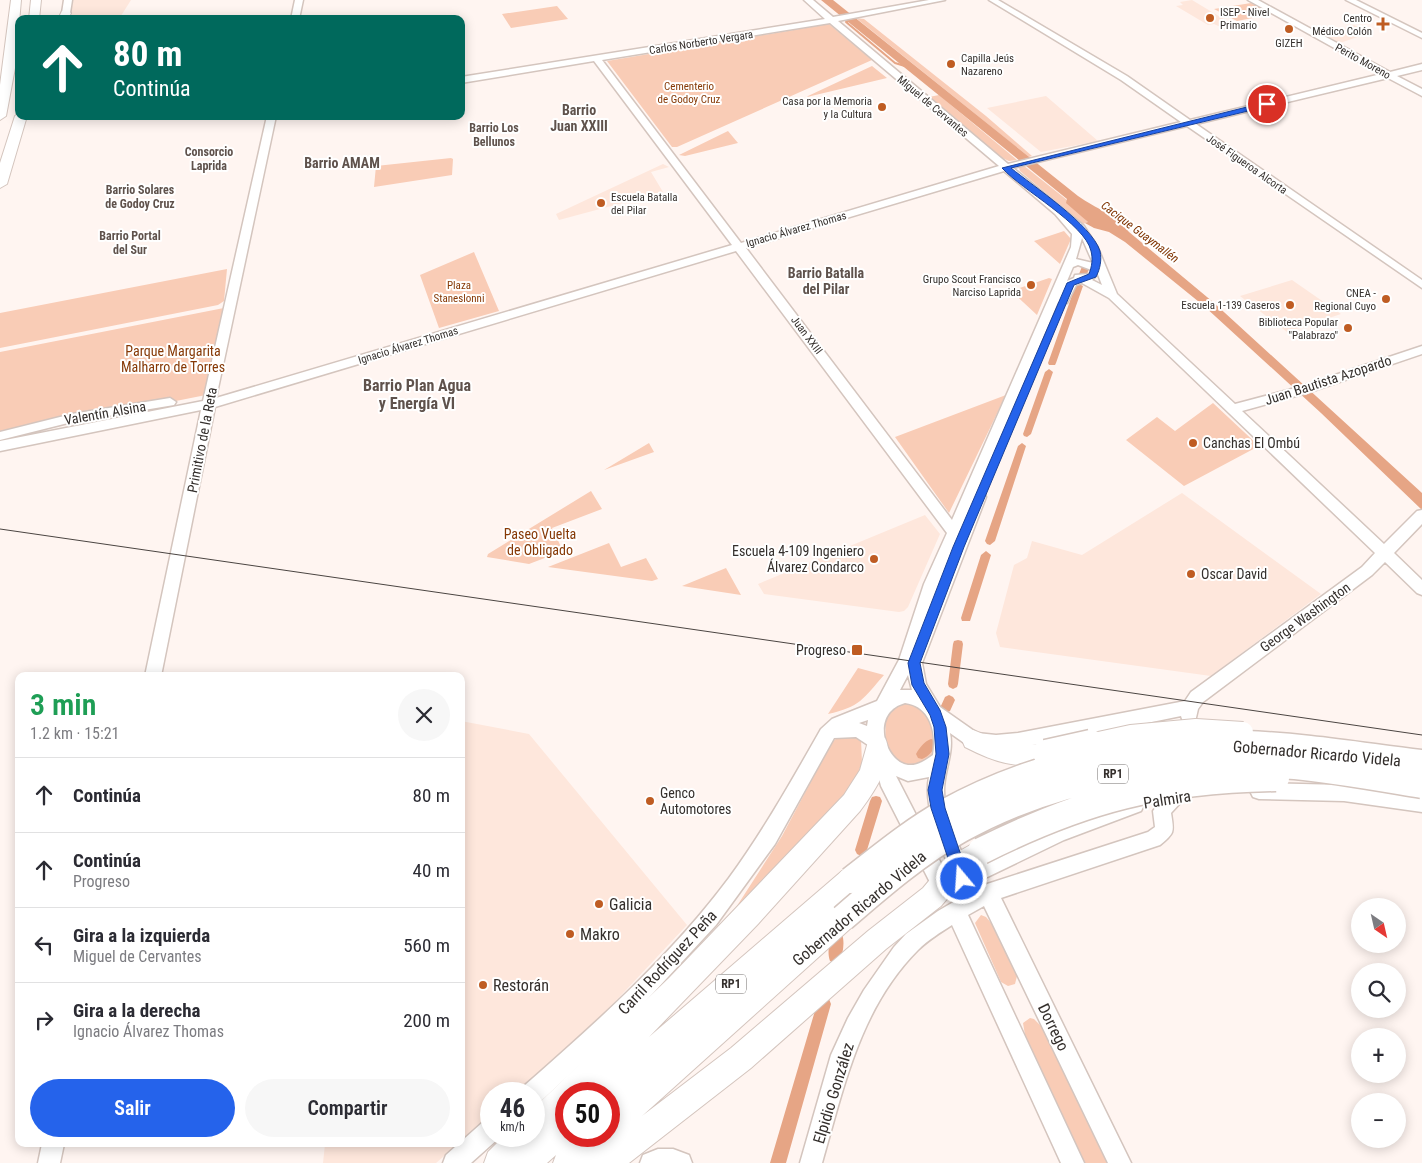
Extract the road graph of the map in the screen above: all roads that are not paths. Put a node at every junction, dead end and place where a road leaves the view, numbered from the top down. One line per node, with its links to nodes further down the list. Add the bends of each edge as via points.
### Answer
1 (16, 0): 20 (highway)
2 (36, 0): 10 (highway)
3 (68, 0): 11 (street)
4 (299, 0): 12 (street)
5 (808, 0): 13 (street, Miguel de Cervantes)
6 (941, 0): 13 (street, Carlos Norberto Vergara)
7 (993, 0): 24 (street, José Figueroa Alcorta, via 1124,78)
8 (1252, 0): 17 (street, Perito Moreno)
9 (1350, 0): 14 (street)
10 (34, 15)
11 (64, 15)
12 (296, 15)
13 (832, 20): 15 (street, Carlos Norberto Vergara); 26 (street, Miguel de Cervantes)
14 (1422, 36)
15 (597, 59): 18 (street, Carlos Norberto Vergara); 29 (street, Juan XXIII)
16 (1422, 67): 17 (street, Ignacio Álvarez Thomas)
17 (1389, 75): 19 (street, Perito Moreno); 24 (street, Ignacio Álvarez Thomas)
18 (465, 79)
19 (1422, 93)
20 (0, 116)
21 (19, 120): 25 (highway)
22 (25, 120): 25 (highway, via 20,142)
23 (271, 120): 35 (street, Primitivo de la Reta)
24 (1189, 123): 26 (street, Ignacio Álvarez Thomas); 32 (street, José Figueroa Alcorta)
25 (9, 160): 27 (highway)
26 (1006, 168): 28 (street, Miguel de Cervantes); 29 (street, Ignacio Álvarez Thomas)
27 (0, 184)
28 (1059, 212): 30 (street, Miguel de Cervantes, via 1078,238); 31 (street, Miguel de Cervantes, via 1080,226 1091,242 1096,253)
29 (738, 246): 35 (street, Ignacio Álvarez Thomas); 40 (street, Juan XXIII)
30 (1067, 267): 31 (street, via 1072,275); 31 (street, via 1072,262 1082,262); 40 (street)
31 (1091, 275): 33 (street); 33 (street); 40 (street, via 1071,283)
32 (1422, 285)
33 (1113, 296): 36 (street)
34 (1422, 350): 36 (street, Juan Bautista Azopardo, via 1303,390)
35 (210, 399): 37 (street, Valentín Alsina, via 72,418); 38 (street, Valentín Alsina); 43 (street, Primitivo de la Reta)
36 (1233, 409): 41 (street)
37 (0, 436)
38 (0, 446)
39 (1422, 515): 41 (street, George Washington)
40 (959, 534): 44 (street, via 924,605 907,662); 45 (street, via 914,663 918,685)
41 (1386, 555): 42 (street); 47 (street, George Washington, via 1216,682 1189,712 1018,741)
42 (1422, 589)
43 (155, 672)
44 (883, 706): 45 (street, via 897,698 912,696); 46 (street, Carril Rodríguez Peña, via 844,722); 48 (street, via 876,725)
45 (936, 712): 47 (street); 49 (street, via 943,748)
46 (827, 734): 48 (street, via 852,728 863,731); 60 (street, Carril Rodríguez Peña, via 760,852 704,925 602,1031)
47 (973, 740): 50 (highway, bridge, via 1002,754 1027,757 1132,735 1196,729 1276,735)
48 (877, 745): 49 (street, via 894,767 909,774 928,770); 56 (street, via 890,786); 61 (highway, via 875,768 852,803 706,961)
49 (941, 759): 56 (street, via 935,790)
50 (1422, 763): 62 (highway, Gobernador Ricardo Videla / RP1, bridge, via 1279,746 1194,745 1102,756 1002,786 958,805 893,847 842,888)
51 (1185, 772): 54 (street)
52 (1380, 778): 53 (highway, Gobernador Ricardo Videla / RP1, bridge); 56 (highway, bridge, via 1259,778 1160,786 1080,806 1035,823 981,851); 63 (highway, Gobernador Ricardo Videla / RP1, bridge, via 1276,765 1147,768 1064,786 997,810 960,829 902,869)
53 (1422, 785)
54 (1176, 795): 55 (street, Palmira, via 1304,790); 56 (street, Palmira, via 1137,804 1059,833); 57 (street, Palmira, via 1162,811 1165,830 1149,841)
55 (1422, 804)
56 (948, 883): 76 (highway, via 876,940 734,1064)
57 (988, 893): 58 (street, Palmira); 81 (street, Dorrego)
58 (956, 911): 59 (street, Palmira, via 913,941); 80 (street)
59 (871, 997): 79 (street, Elpidio González, via 842,1055)
60 (545, 1082)
61 (582, 1082)
62 (620, 1097)
63 (620, 1099)
64 (555, 1108): 65 (highway)
65 (545, 1117)
66 (555, 1136): 74 (highway)
67 (480, 1140): 72 (street)
68 (52, 1147): 71 (street)
69 (514, 1147): 73 (highway)
70 (585, 1147): 75 (highway)
71 (49, 1163)
72 (454, 1163)
73 (499, 1163)
74 (524, 1163)
75 (568, 1163)
76 (605, 1163)
77 (651, 1163): 78 (street, via 657,1160)
78 (681, 1163)
79 (811, 1163)
80 (1073, 1163)
81 (1120, 1163)

